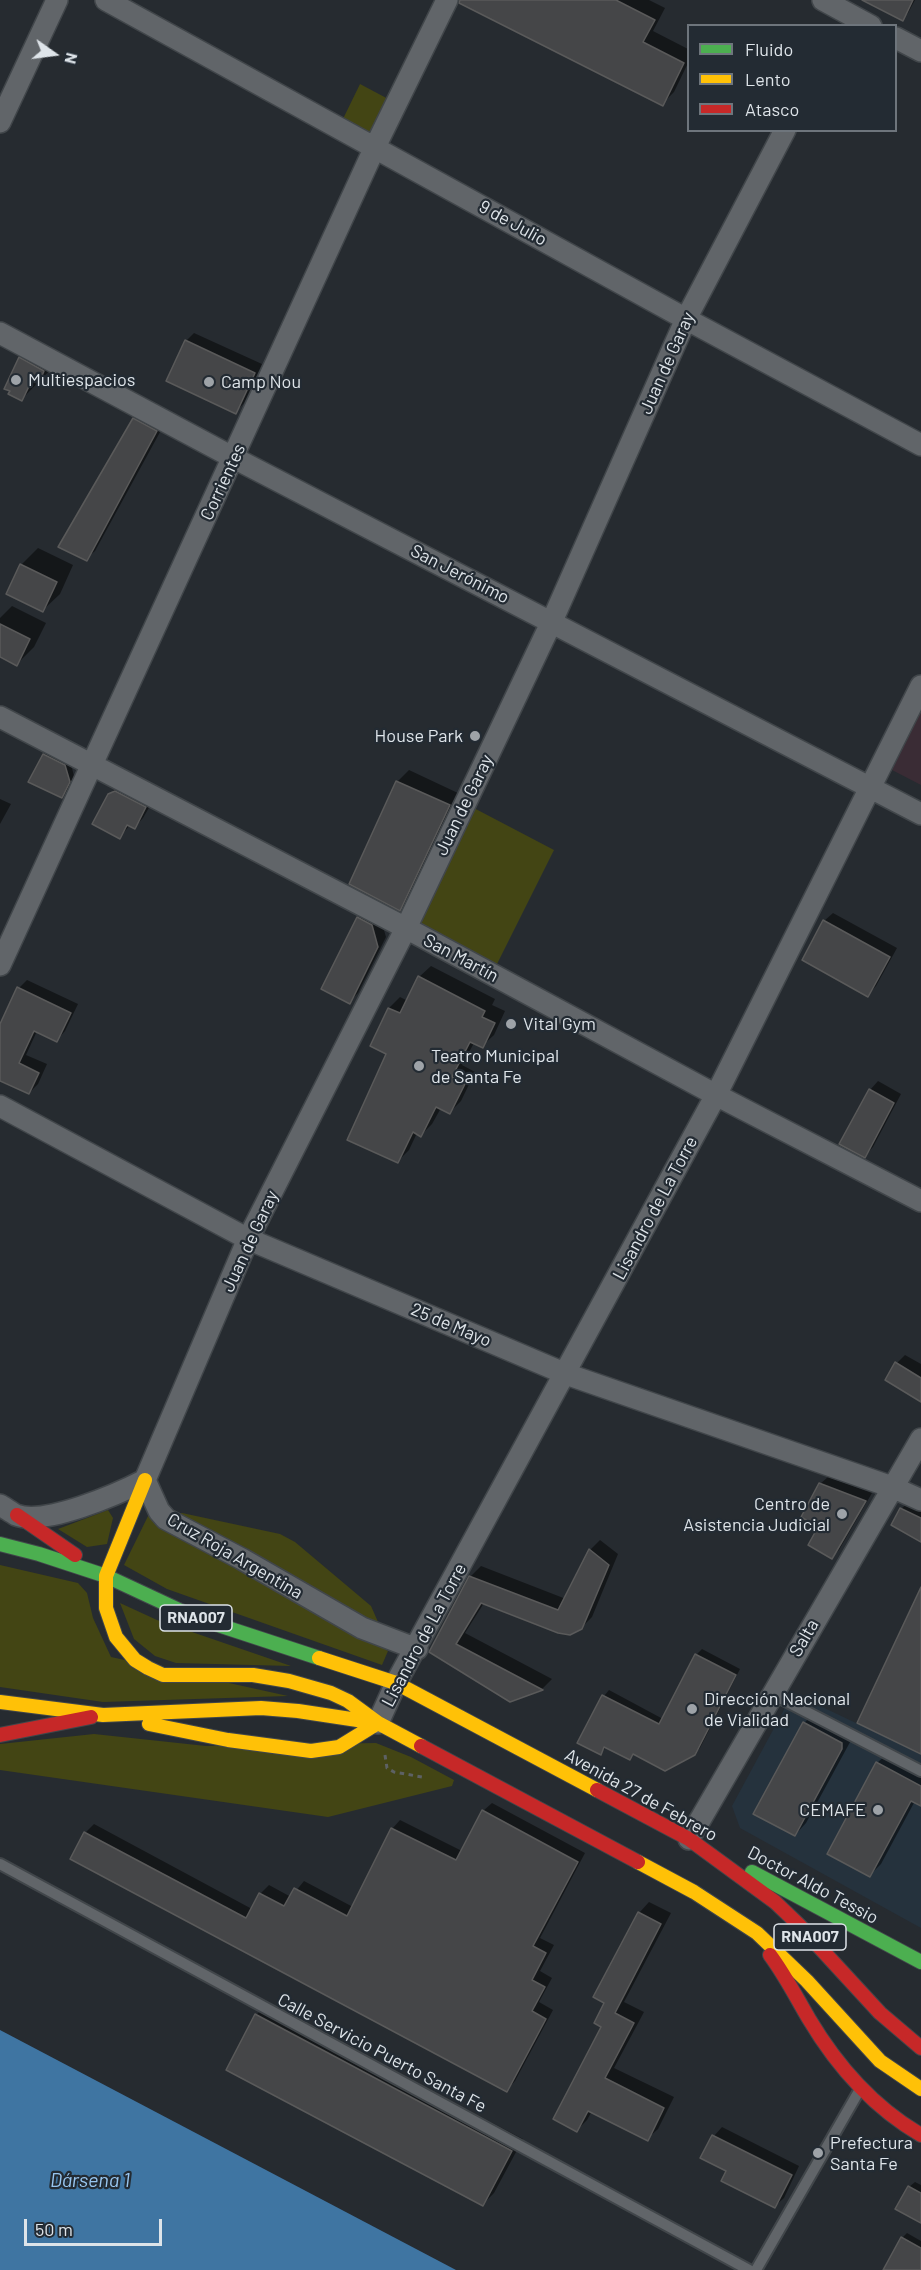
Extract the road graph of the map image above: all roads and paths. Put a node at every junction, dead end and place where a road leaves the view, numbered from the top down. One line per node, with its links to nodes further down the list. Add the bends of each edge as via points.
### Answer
1 (57, 0): 9 (street)
2 (106, 0): 11 (street, 9 de Julio)
3 (447, 0): 11 (street, Corrientes)
4 (823, 0): 5 (street)
5 (847, 13): 6 (street)
6 (867, 24)
7 (897, 39): 8 (street)
8 (921, 51)
9 (0, 122)
10 (784, 132): 12 (street, Juan de Garay)
11 (375, 147): 12 (street, 9 de Julio); 15 (street, Corrientes)
12 (686, 319): 14 (street, 9 de Julio); 16 (street, Juan de Garay)
13 (0, 333): 15 (street, San Jerónimo)
14 (921, 445)
15 (234, 458): 16 (street, San Jerónimo); 19 (street, Corrientes)
16 (552, 621): 20 (street, San Jerónimo); 22 (street, Juan de Garay)
17 (921, 686): 20 (street, Lisandro de La Torre)
18 (0, 717): 19 (street, San Martín)
19 (92, 766): 22 (street, San Martín); 23 (street, Corrientes)
20 (871, 788): 21 (street, San Jerónimo); 24 (street, Lisandro de La Torre)
21 (921, 814)
22 (406, 928): 24 (street, San Martín); 27 (street, Juan de Garay)
23 (0, 964)
24 (716, 1095): 26 (street, San Martín); 28 (street, Lisandro de La Torre)
25 (0, 1106): 27 (street, 25 de Mayo)
26 (921, 1201)
27 (248, 1239): 28 (street, 25 de Mayo); 30 (street, Juan de Garay)
28 (566, 1374): 31 (street, 25 de Mayo); 36 (street, Lisandro de La Torre)
29 (921, 1439): 31 (street, Salta)
30 (145, 1480): 33 (street, via 64,1512 44,1515); 35 (main road); 36 (street, Cruz Roja Argentina, via 166,1519 362,1628)
31 (892, 1487): 32 (street, 25 de Mayo); 38 (street, Salta)
32 (921, 1500)
33 (9, 1510): 35 (main road)
34 (0, 1544): 35 (main road, RNA007)
35 (106, 1576): 37 (main road, RNA007, via 194,1617); 41 (main road, via 109,1625 131,1656 149,1670 177,1677 253,1675 289,1681 331,1693)
36 (417, 1649): 37 (street, Lisandro de La Torre)
37 (396, 1683): 41 (street, Lisandro de La Torre); 45 (main road, Avenida 27 de Febrero / RNA007)
38 (772, 1694): 43 (lane); 45 (street, Salta)
39 (0, 1702): 40 (main road, RNA007)
40 (103, 1715): 41 (main road, RNA007, via 261,1708); 41 (main road, via 228,1740 310,1751 339,1747); 42 (main road)
41 (387, 1727): 44 (path, via 387,1768); 47 (main road, RNA007, via 686,1887)
42 (0, 1735)
43 (921, 1771)
44 (424, 1777)
45 (689, 1839): 48 (main road, Doctor Aldo Tessio); 49 (main road, Avenida 27 de Febrero / RNA007, via 775,1902 880,2013)
46 (0, 1864): 55 (lane, Calle Servicio Puerto Santa Fe)
47 (746, 1925): 51 (main road, RNA007, via 790,1965 880,2061); 52 (main road, via 774,1959 814,2028)
48 (921, 1962)
49 (921, 2048)
50 (921, 2058): 51 (street)
51 (892, 2068): 52 (street); 53 (main road, RNA007)
52 (860, 2089): 54 (main road); 56 (lane)
53 (921, 2089)
54 (921, 2135)
55 (749, 2270)
56 (756, 2270)

